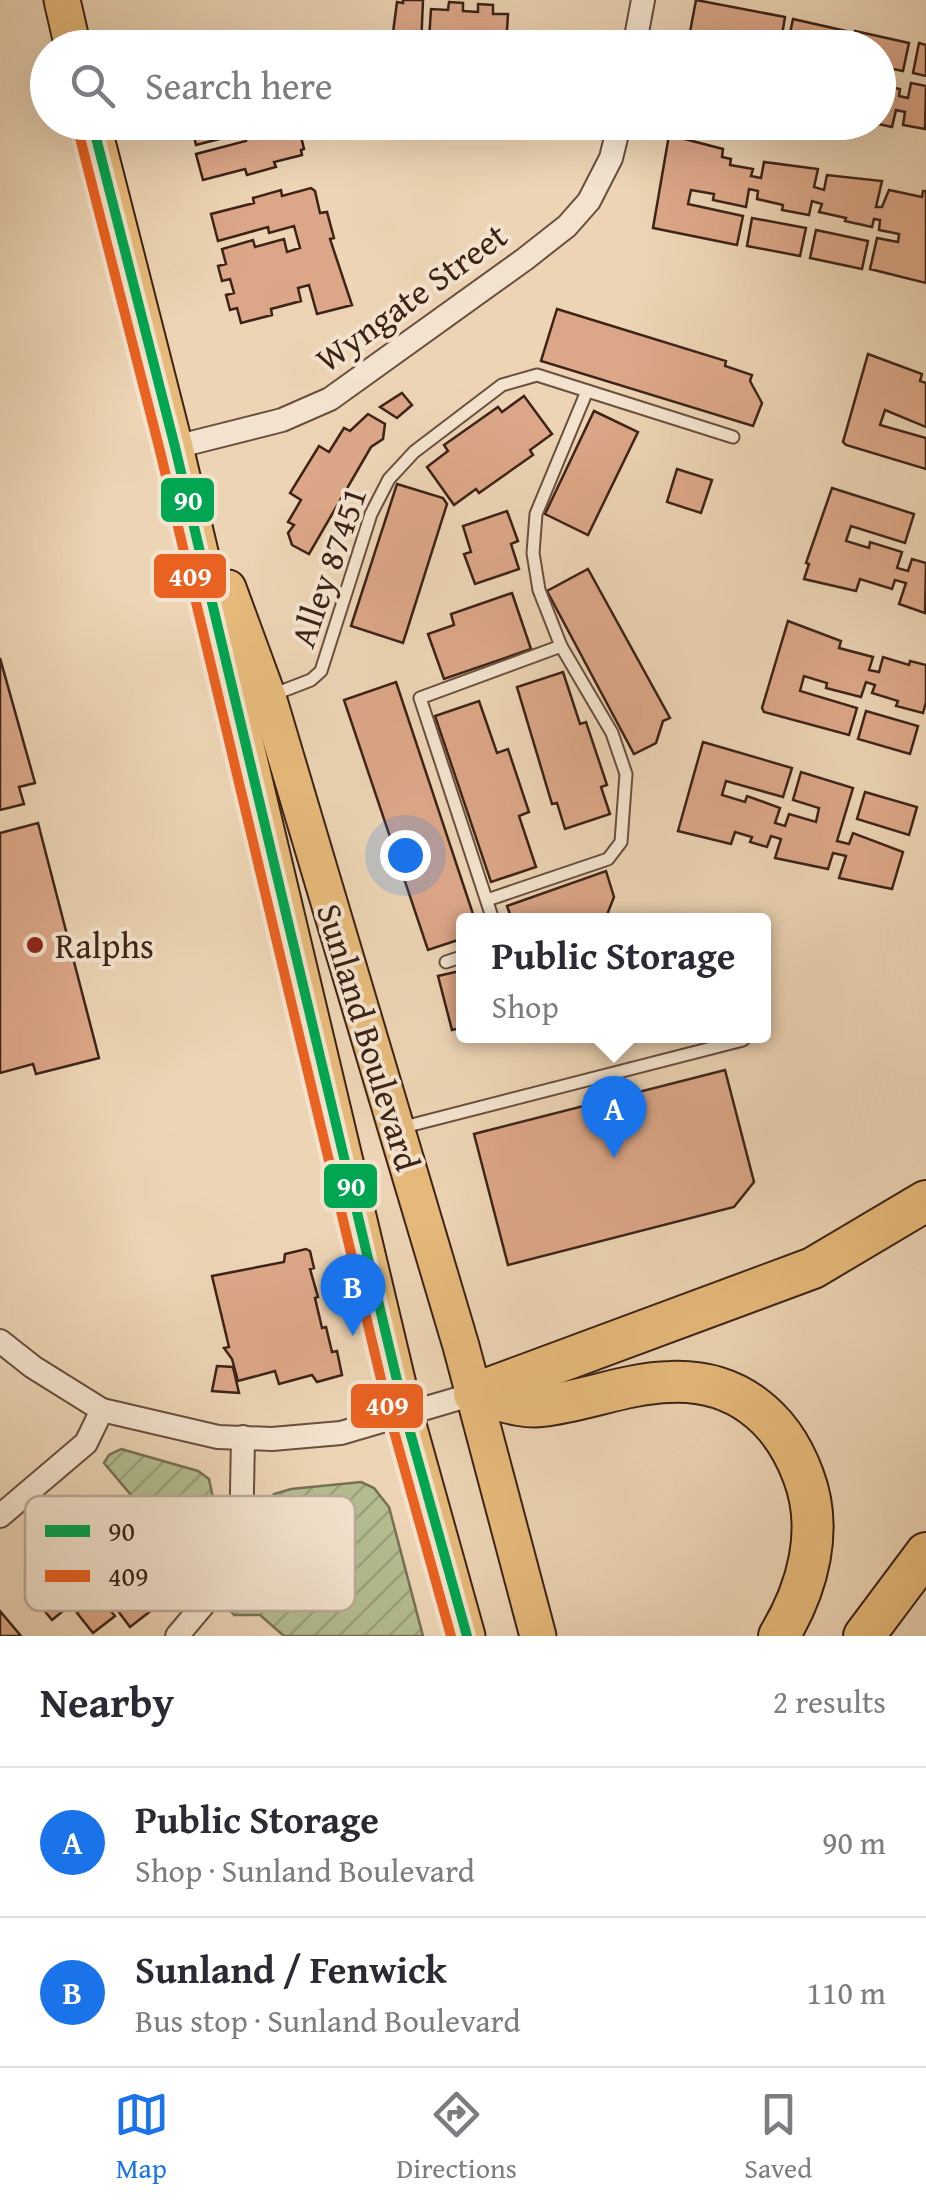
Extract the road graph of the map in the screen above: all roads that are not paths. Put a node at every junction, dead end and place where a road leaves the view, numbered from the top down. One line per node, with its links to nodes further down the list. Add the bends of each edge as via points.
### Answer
1 (62, 0): 3 (main road)
2 (643, 0): 4 (street)
3 (70, 30)
4 (637, 30)
5 (97, 140): 9 (main road, Sunland Boulevard)
6 (615, 140): 9 (street, Wyngate Street, via 589,201 568,226 330,400 282,420)
7 (587, 391): 8 (lane, Alley 87451); 10 (lane, via 536,514 539,590); 11 (lane, Alley 87451, via 537,376 502,385 414,452 389,479 371,514 321,672)
8 (733, 437)
9 (175, 446): 11 (main road, Sunland Boulevard); 22 (main road, Sunland Boulevard)
10 (562, 646): 12 (lane, via 612,733 626,774 620,842 608,859); 12 (lane, via 420,698)
11 (268, 697): 17 (main road, Sunland Boulevard)
12 (486, 900): 13 (lane)
13 (491, 913)
14 (456, 959): 15 (lane)
15 (446, 962)
16 (731, 1043): 17 (lane)
17 (396, 1129): 20 (main road, Sunland Boulevard)
18 (926, 1200): 20 (highway, via 812,1268)
19 (0, 1340): 21 (street)
20 (474, 1394): 22 (street); 30 (main road, Sunland Boulevard); 31 (highway, via 537,1407 686,1382 734,1392 759,1406 795,1452 812,1517 802,1592)
21 (102, 1410): 23 (street, via 194,1433); 25 (street, via 86,1443)
22 (406, 1414): 23 (street, via 324,1436); 29 (main road, Sunland Boulevard)
23 (243, 1437): 24 (street)
24 (242, 1496)
25 (0, 1516)
26 (926, 1552): 32 (highway)
27 (198, 1611): 28 (street)
28 (177, 1636)
29 (467, 1636)
30 (538, 1636)
31 (779, 1636)
32 (864, 1636)

